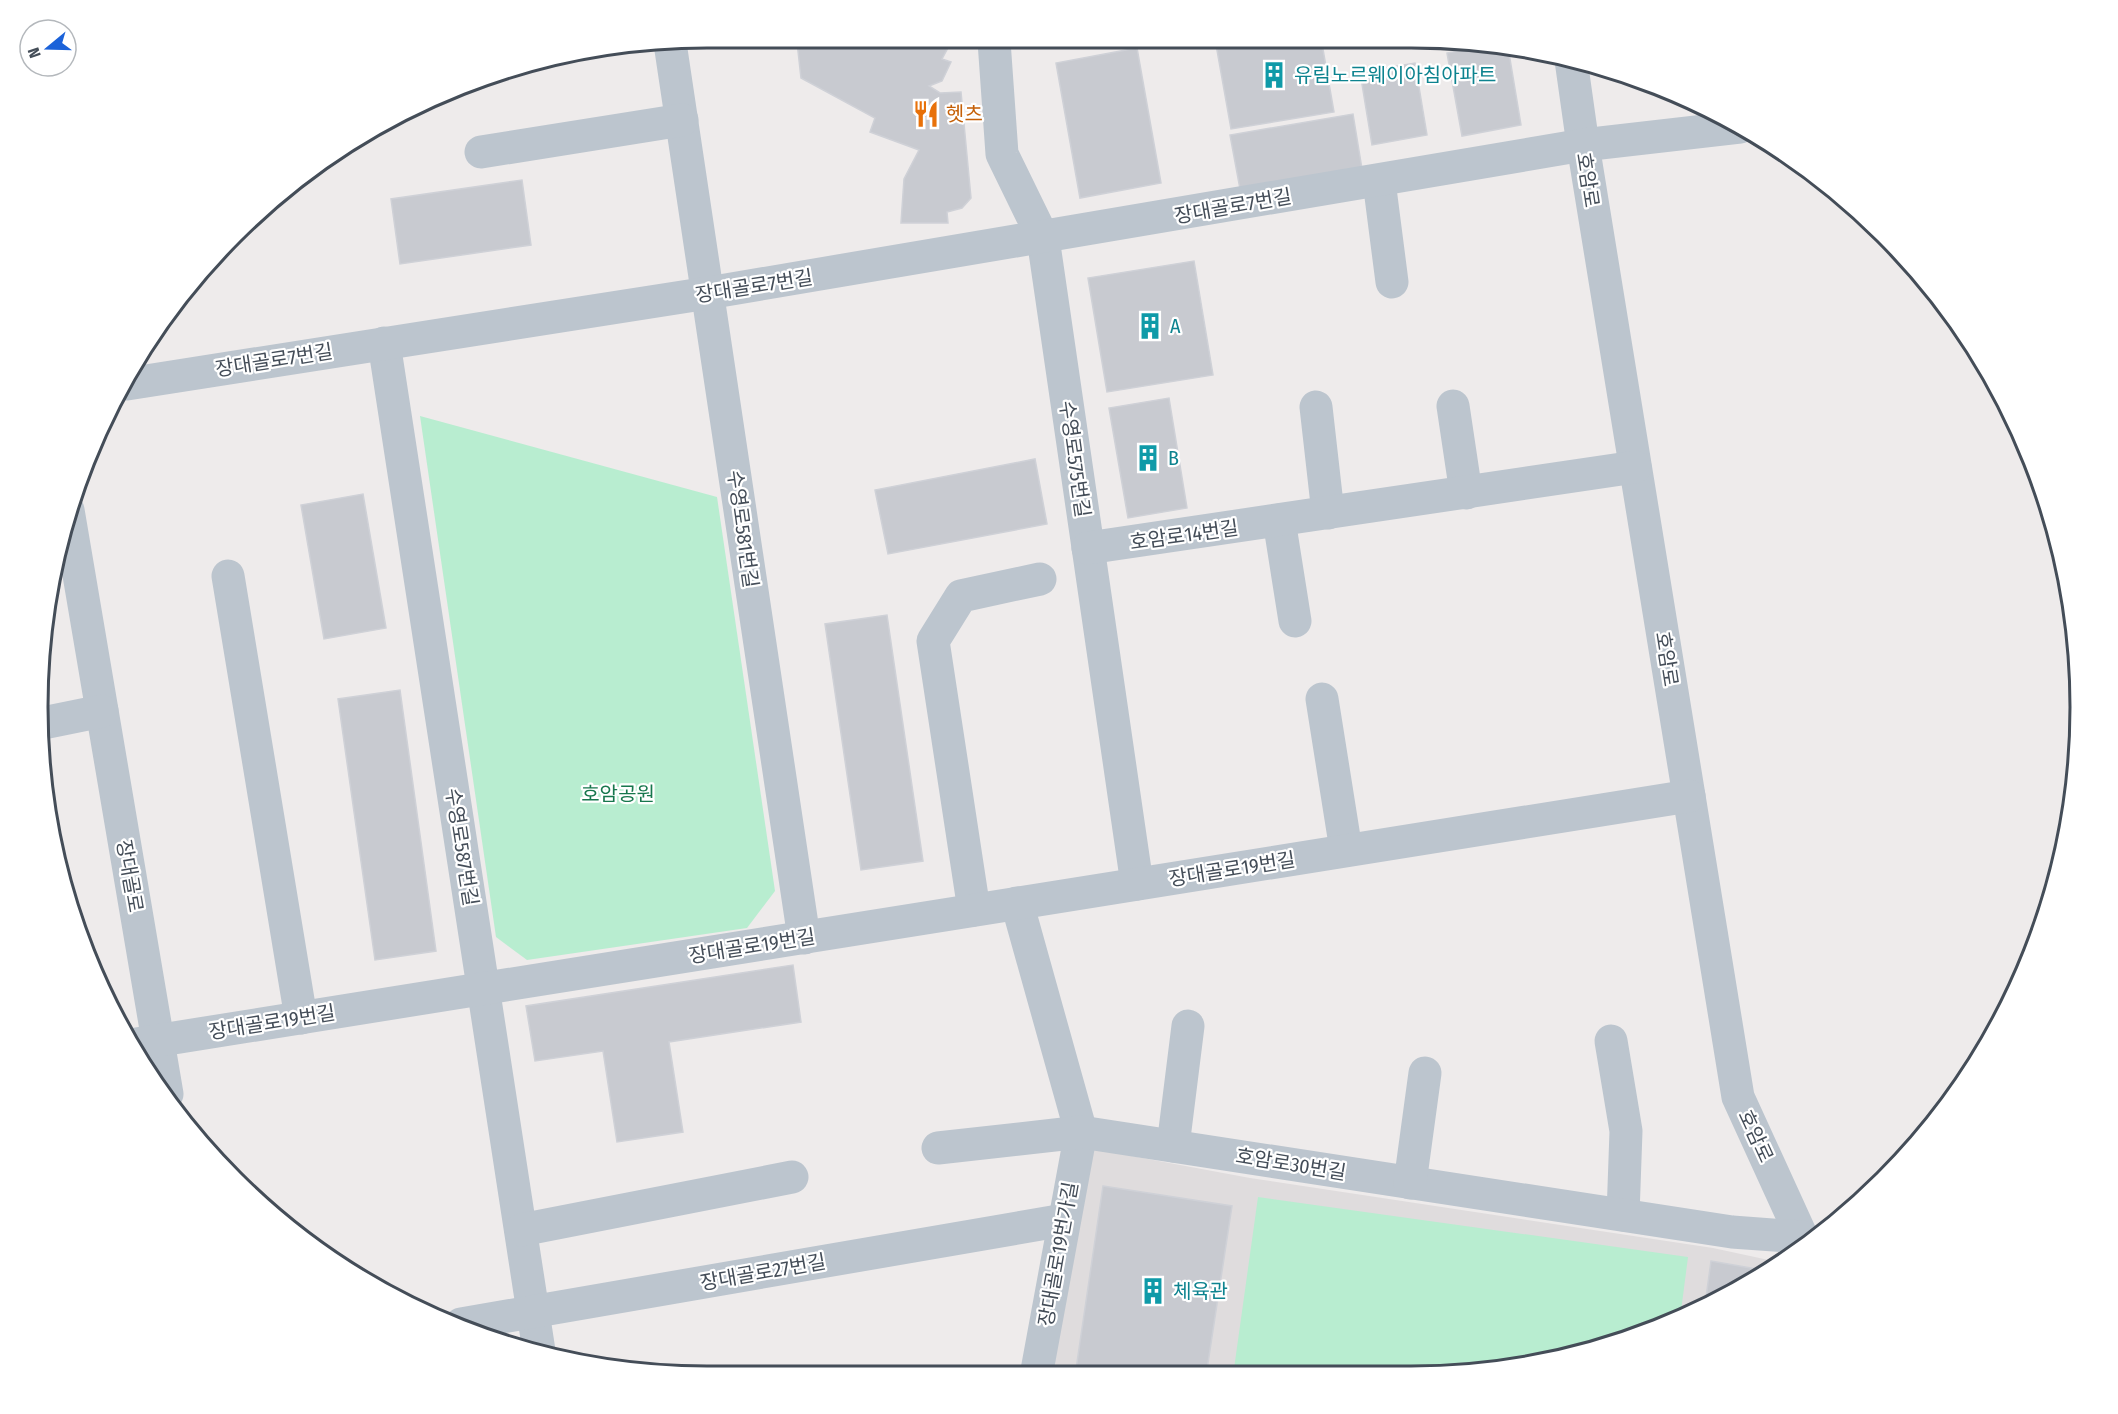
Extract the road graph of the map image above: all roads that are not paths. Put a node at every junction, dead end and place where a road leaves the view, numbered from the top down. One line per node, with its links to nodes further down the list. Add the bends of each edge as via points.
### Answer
1 (995, 48): 9 (street, 수영로575번길, via 1002,154)
2 (671, 49): 4 (street, 수영로581번길)
3 (1572, 68): 6 (street, 호암로)
4 (682, 120): 7 (street); 11 (street, 수영로581번길)
5 (1726, 129): 6 (street, 장대골로7번길)
6 (1583, 145): 8 (street, 장대골로7번길); 16 (street, 호암로)
7 (481, 152)
8 (1379, 181): 9 (street, 장대골로7번길); 10 (street)
9 (1042, 238): 11 (street, 장대골로7번길); 21 (street, 수영로575번길)
10 (1392, 282)
11 (708, 294): 12 (street, 장대골로7번길); 33 (street, 수영로581번길)
12 (384, 343): 13 (street, 장대골로7번길); 34 (street, 수영로587번길)
13 (133, 383)
14 (1453, 406): 17 (street)
15 (1316, 407): 18 (street)
16 (1635, 467): 17 (street, 호암로14번길); 28 (street, 호암로)
17 (1466, 493): 18 (street, 호암로14번길)
18 (1328, 513): 19 (street, 호암로14번길)
19 (1279, 520): 21 (street, 호암로14번길); 24 (street)
20 (72, 531): 26 (street, 장대골로)
21 (1088, 548): 30 (street, 수영로575번길)
22 (228, 576): 35 (street)
23 (1040, 579): 32 (street, via 961,596 933,641)
24 (1295, 621)
25 (1322, 699): 29 (street)
26 (102, 711): 27 (street); 38 (street, 장대골로)
27 (48, 722)
28 (1689, 796): 29 (street, 장대골로19번길); 49 (street, 호암로, via 1738,1097)
29 (1346, 850): 30 (street, 장대골로19번길)
30 (1137, 884): 31 (street, 장대골로19번길)
31 (1017, 903): 32 (street, 장대골로19번길); 41 (street, 장대골로19번가길)
32 (974, 910): 33 (street, 장대골로19번길)
33 (804, 938): 34 (street, 장대골로19번길)
34 (484, 988): 35 (street, 장대골로19번길); 48 (street, 수영로587번길)
35 (301, 1018): 38 (street, 장대골로19번길)
36 (1188, 1026): 42 (street)
37 (1611, 1041): 46 (street, via 1626,1131)
38 (144, 1043): 39 (street, 장대골로)
39 (154, 1064)
40 (1425, 1073): 45 (street)
41 (1081, 1132): 42 (street, 호암로30번길); 43 (street); 47 (street, 장대골로19번가길)
42 (1173, 1146): 45 (street, 호암로30번길)
43 (938, 1148)
44 (792, 1177): 48 (street)
45 (1410, 1183): 46 (street, 호암로30번길)
46 (1623, 1215): 50 (street, 호암로30번길)
47 (1064, 1220): 51 (street, 장대골로27번길); 54 (street, 장대골로19번가길)
48 (521, 1230): 51 (street, 수영로587번길)
49 (1801, 1238)
50 (1796, 1241)
51 (533, 1312): 52 (street, 장대골로27번길); 53 (street, 수영로587번길)
52 (472, 1322)
53 (538, 1344)
54 (1038, 1366)

